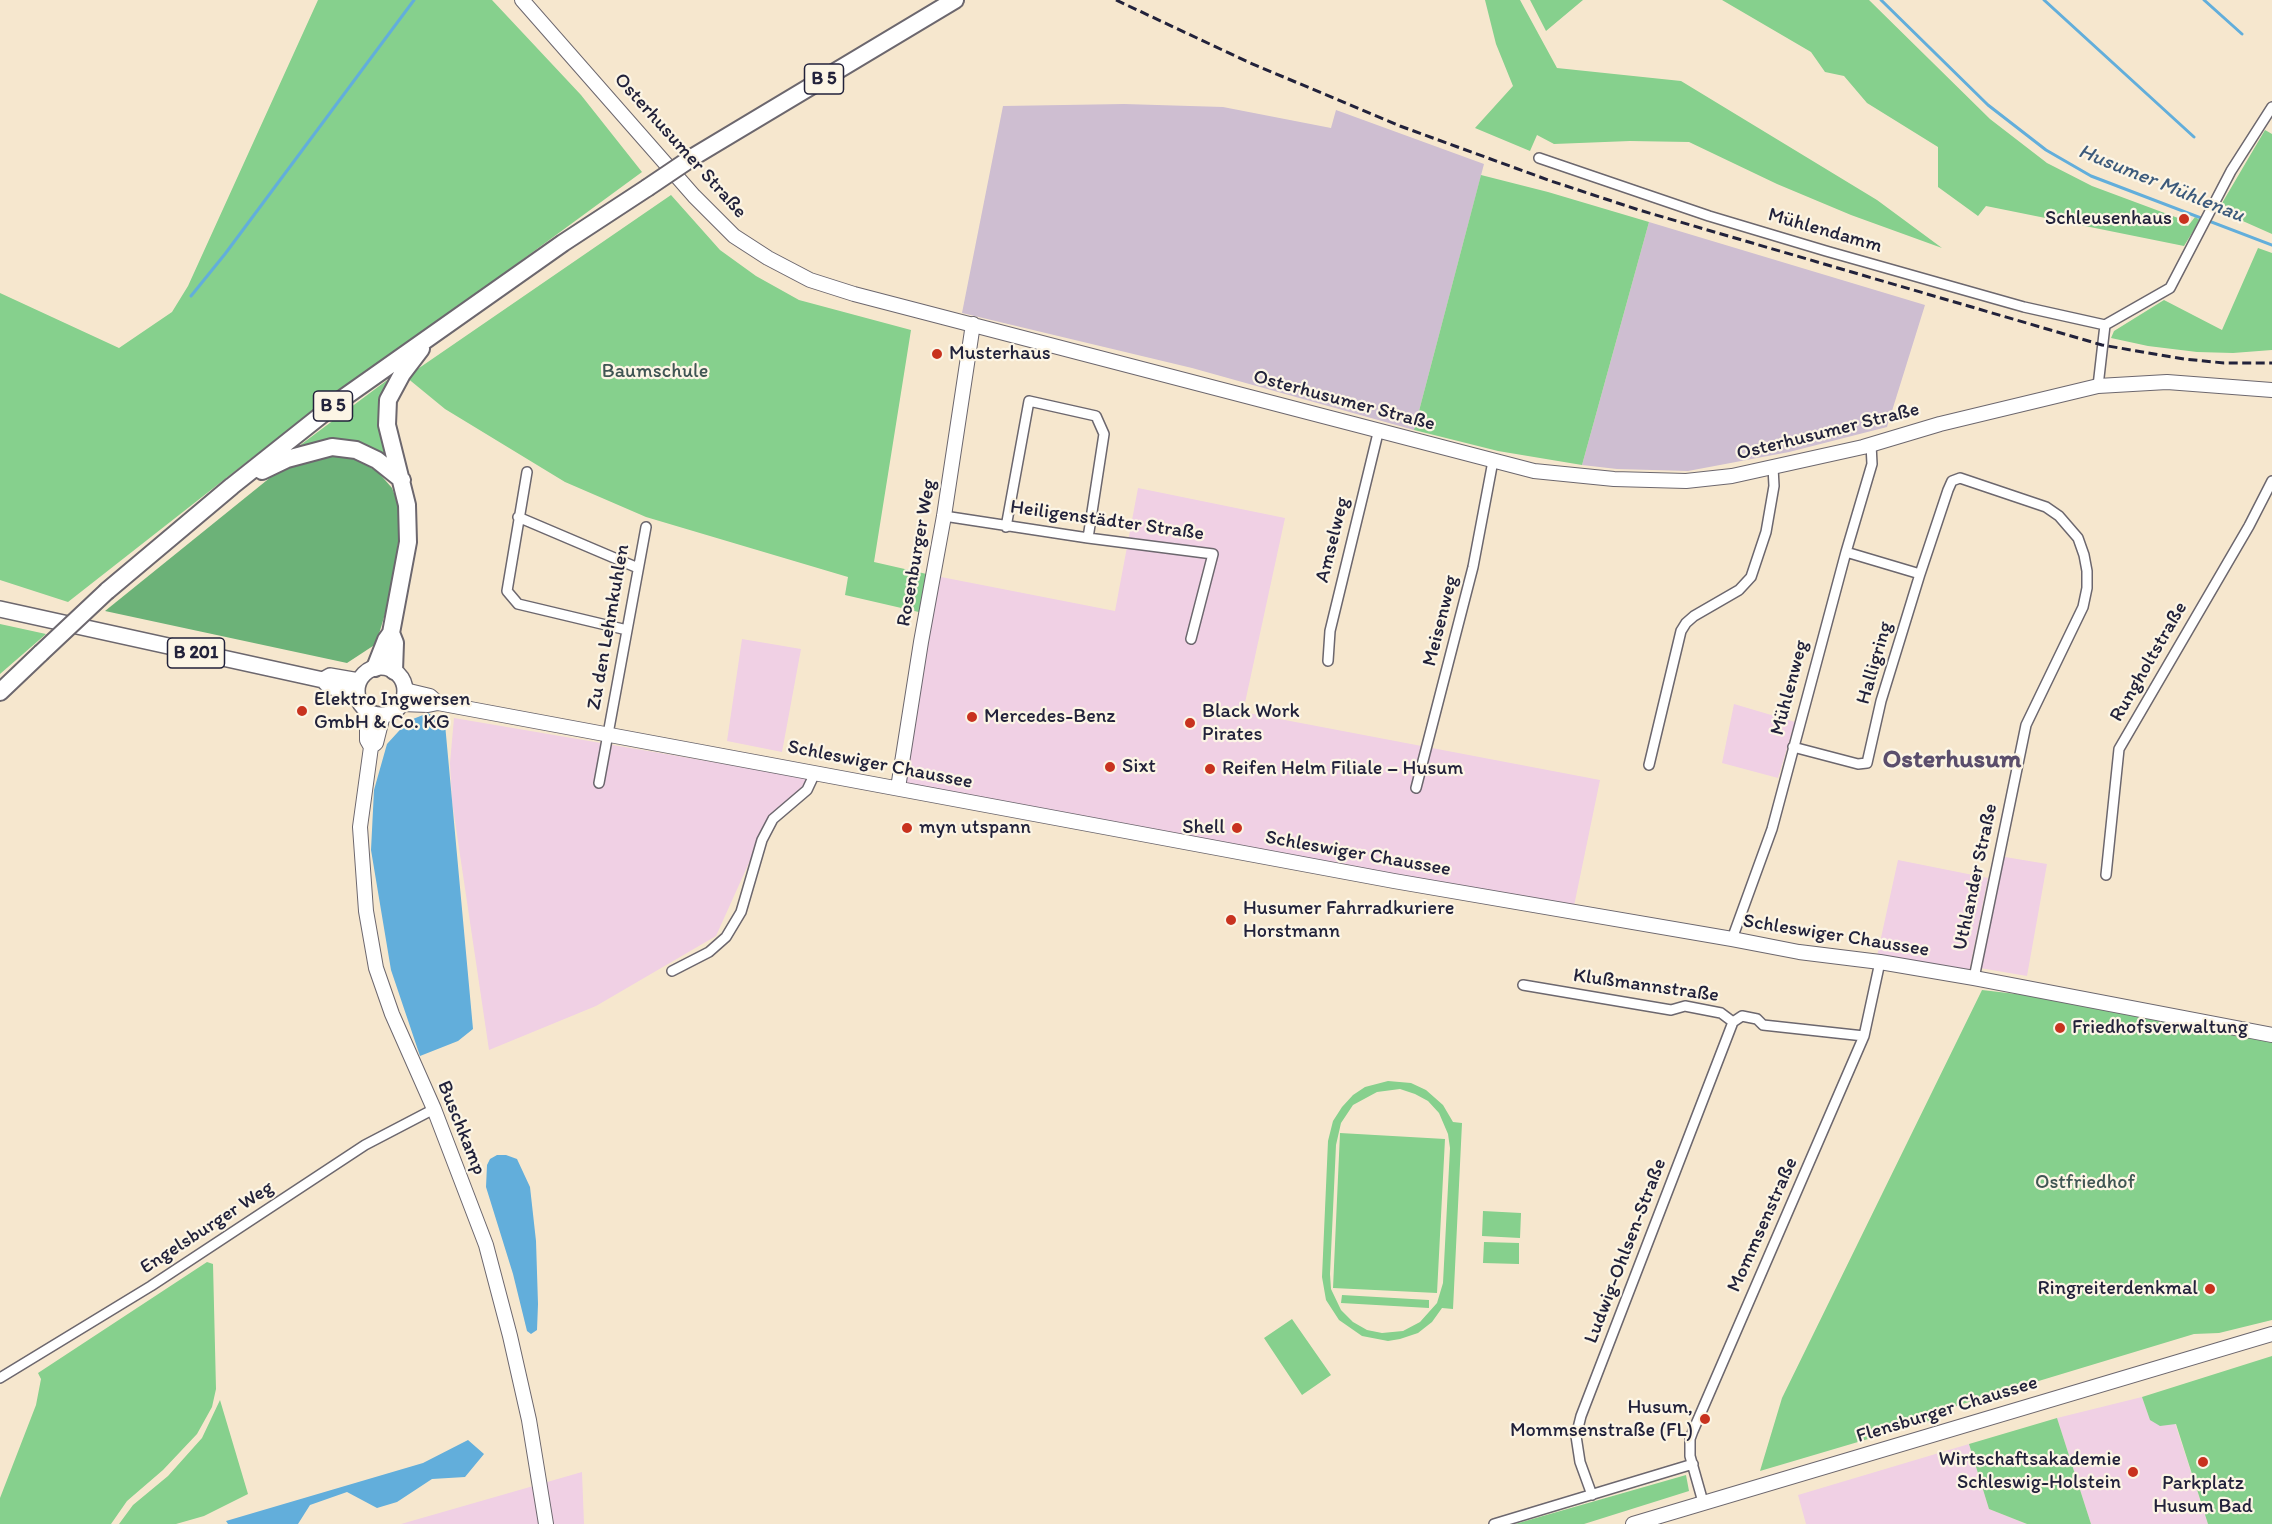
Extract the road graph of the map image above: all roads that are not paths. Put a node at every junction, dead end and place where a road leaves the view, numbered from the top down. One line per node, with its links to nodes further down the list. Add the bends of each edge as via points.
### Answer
1 (522, 0): 5 (street, Osterhusumer Straße, via 694,196 734,236 810,280)
2 (955, 0): 7 (highway, B 5, bridge, via 693,158)
3 (2272, 107): 6 (street, via 2231,171 2170,288)
4 (1539, 158): 6 (street, Mühlendamm, via 1826,251 2024,307)
5 (973, 324): 10 (street, Osterhusumer Straße); 18 (street, Rosenburger Weg)
6 (2105, 325): 8 (street)
7 (438, 330): 15 (highway, via 407,367 388,400 387,425); 17 (highway, B 5, via 339,401)
8 (2098, 386): 9 (street, Osterhusumer Straße, via 2167,382); 11 (street, Osterhusumer Straße)
9 (2272, 390)
10 (1379, 429): 12 (street, Osterhusumer Straße); 30 (street, Amselweg, via 1329,631)
11 (1872, 444): 13 (street, Osterhusumer Straße); 23 (street, Mühlenweg, via 1872,464)
12 (1493, 461): 13 (street, Osterhusumer Straße, via 1581,477 1686,481); 45 (street, Meisenweg, via 1473,567)
13 (1773, 467): 41 (street, via 1774,486 1766,532 1751,577 1739,590 1694,616 1681,631)
14 (527, 472): 19 (street)
15 (402, 480): 17 (highway, via 377,460 356,450 332,447 287,459); 28 (highway, via 408,542)
16 (2272, 482): 46 (street, Rungholtstraße, via 2119,749)
17 (232, 486): 34 (highway, B 5, bridge, via 107,591)
18 (944, 516): 20 (street, Heiligenstädter Straße); 44 (street, Rosenburger Weg)
19 (518, 517): 24 (street); 27 (street, via 507,591 518,604)
20 (1006, 526): 22 (street, Heiligenstädter Straße); 22 (street, via 1029,401 1096,416 1104,434)
21 (646, 527): 24 (street, Zu den Lehmkuhlen)
22 (1088, 538): 29 (street, Heiligenstädter Straße, via 1214,554)
23 (1846, 552): 25 (street); 40 (street, Mühlenweg)
24 (638, 568): 27 (street, Zu den Lehmkuhlen)
25 (1920, 574): 40 (street, Halligring, via 1881,701 1867,763); 50 (street, Uthlander Straße, via 1948,490 1952,481 1960,478 2046,507 2059,516 2078,538 2087,571 2083,607 2026,725)
26 (0, 609): 33 (main road, B 201, via 323,680 330,676)
27 (627, 630): 38 (street, Zu den Lehmkuhlen)
28 (391, 633): 31 (highway); 32 (highway, via 395,642)
29 (1191, 639)
30 (1328, 660)
31 (375, 668): 32 (main road); 33 (main road, via 363,675)
32 (394, 671): 35 (main road, via 404,682)
33 (358, 688): 36 (main road, via 360,702)
34 (0, 692)
35 (404, 697): 37 (main road, via 391,713); 38 (street, Schleswiger Chaussee, via 428,705 438,703)
36 (367, 711): 37 (main road); 39 (street, Buschkamp, via 367,740)
37 (383, 715): 39 (street, Buschkamp)
38 (608, 734): 42 (street, Schleswiger Chaussee); 43 (street, Zu den Lehmkuhlen)
39 (371, 747): 55 (street, Buschkamp, via 360,827 366,911 376,968)
40 (1793, 747): 47 (street, Mühlenweg, via 1772,830)
41 (1649, 765)
42 (815, 773): 44 (street, Schleswiger Chaussee); 49 (street, via 807,790 773,819 762,840 741,912 726,937 709,952)
43 (599, 783)
44 (898, 788): 47 (street, Schleswiger Chaussee)
45 (1416, 788)
46 (2106, 875)
47 (1732, 939): 48 (street, Schleswiger Chaussee)
48 (1880, 962): 50 (street, Schleswiger Chaussee); 54 (street, Mommsenstraße)
49 (672, 971)
50 (1974, 978): 53 (street, Schleswiger Chaussee)
51 (1523, 985): 52 (street, Klußmannstraße, via 1671,1010 1685,1006 1721,1013)
52 (1733, 1022): 54 (street, Klußmannstraße, via 1742,1016 1757,1019 1762,1026); 59 (street, Ludwig-Ohlsen-Straße, via 1581,1416 1576,1436)
53 (2272, 1035)
54 (1864, 1036): 58 (street, Mommsenstraße, via 1693,1431)
55 (434, 1109): 57 (street, Engelsburger Weg, via 365,1145 160,1281); 61 (street, Buschkamp, via 489,1257 529,1420)
56 (2272, 1334): 60 (street, Flensburger Chaussee)
57 (0, 1378)
58 (1693, 1464): 59 (street); 60 (street, Mommsenstraße)
59 (1592, 1495): 62 (street)
60 (1703, 1502): 63 (street, Flensburger Chaussee)
61 (546, 1524)
62 (1494, 1524)
63 (1633, 1524)

